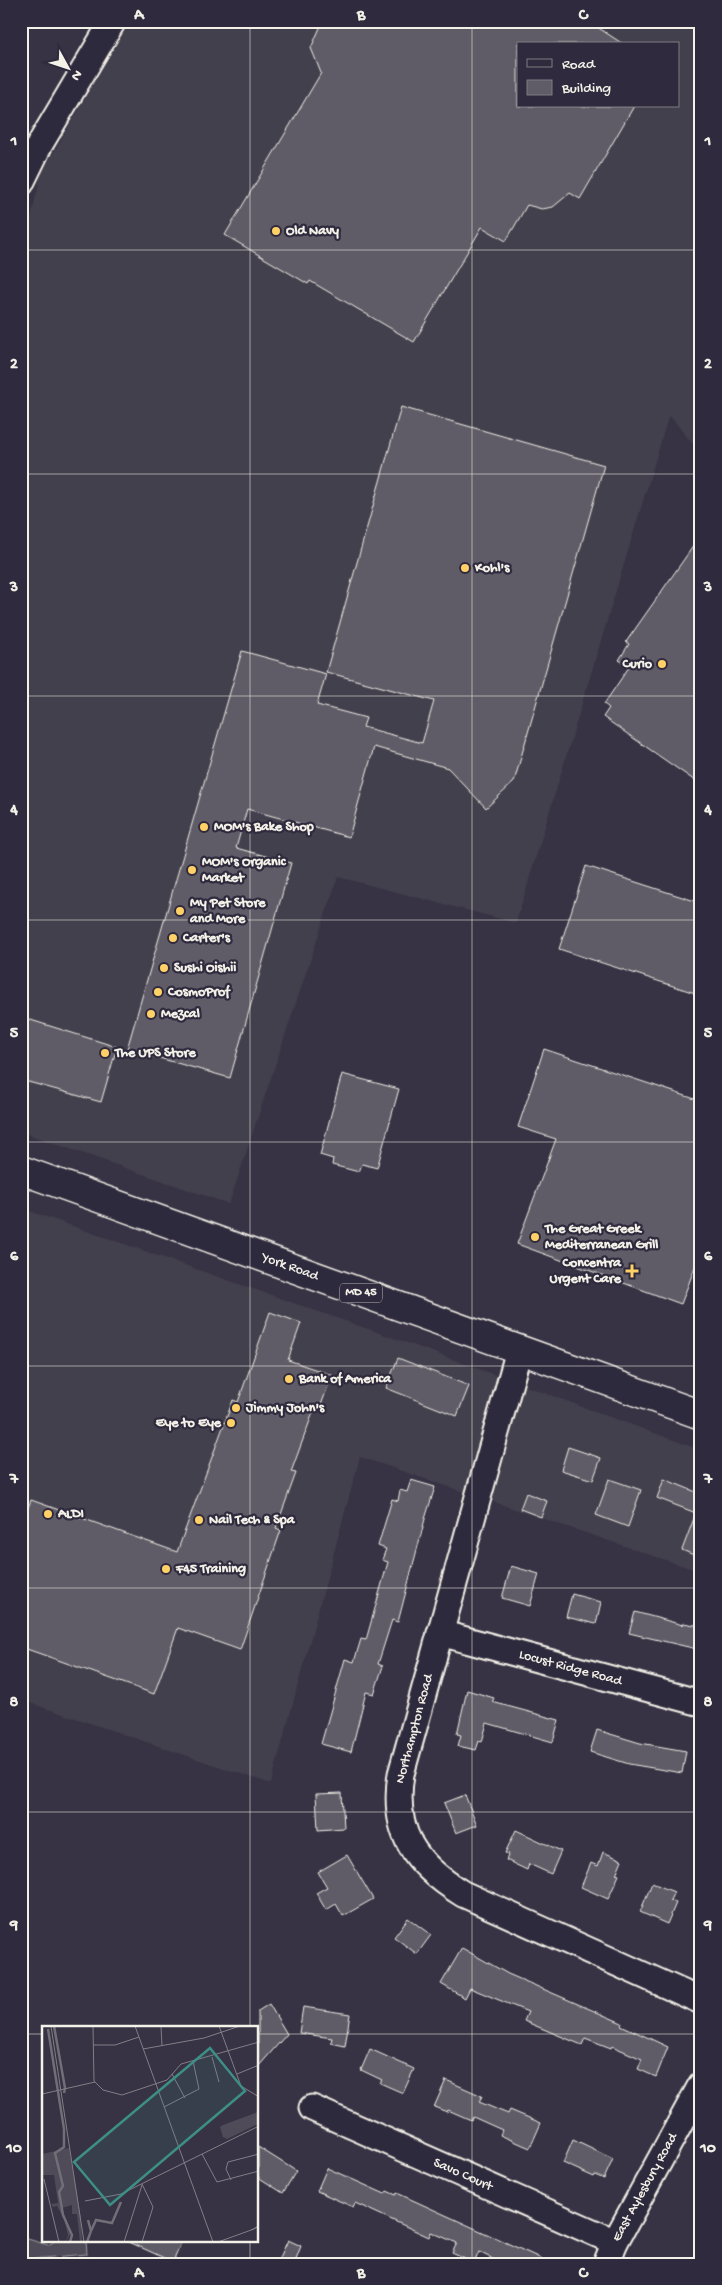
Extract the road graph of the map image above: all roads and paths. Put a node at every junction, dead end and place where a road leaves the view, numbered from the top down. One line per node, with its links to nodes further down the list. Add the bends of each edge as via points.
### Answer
1 (113, 21): 2 (street, via 40,144)
2 (21, 183)
3 (21, 1170): 4 (main road, York Road / MD 45)
4 (519, 1350): 5 (main road, York Road / MD 45); 6 (street, Northampton Road)
5 (701, 1415)
6 (440, 1633): 7 (street, Locust Ridge Road); 8 (street, Northampton Road, via 401,1774 398,1796 400,1819 408,1843 422,1863 463,1894)
7 (701, 1703)
8 (701, 2001)
9 (701, 2085): 11 (street, East Aylesbury Road)
10 (312, 2108): 11 (street, Savo Court)
11 (610, 2253)

